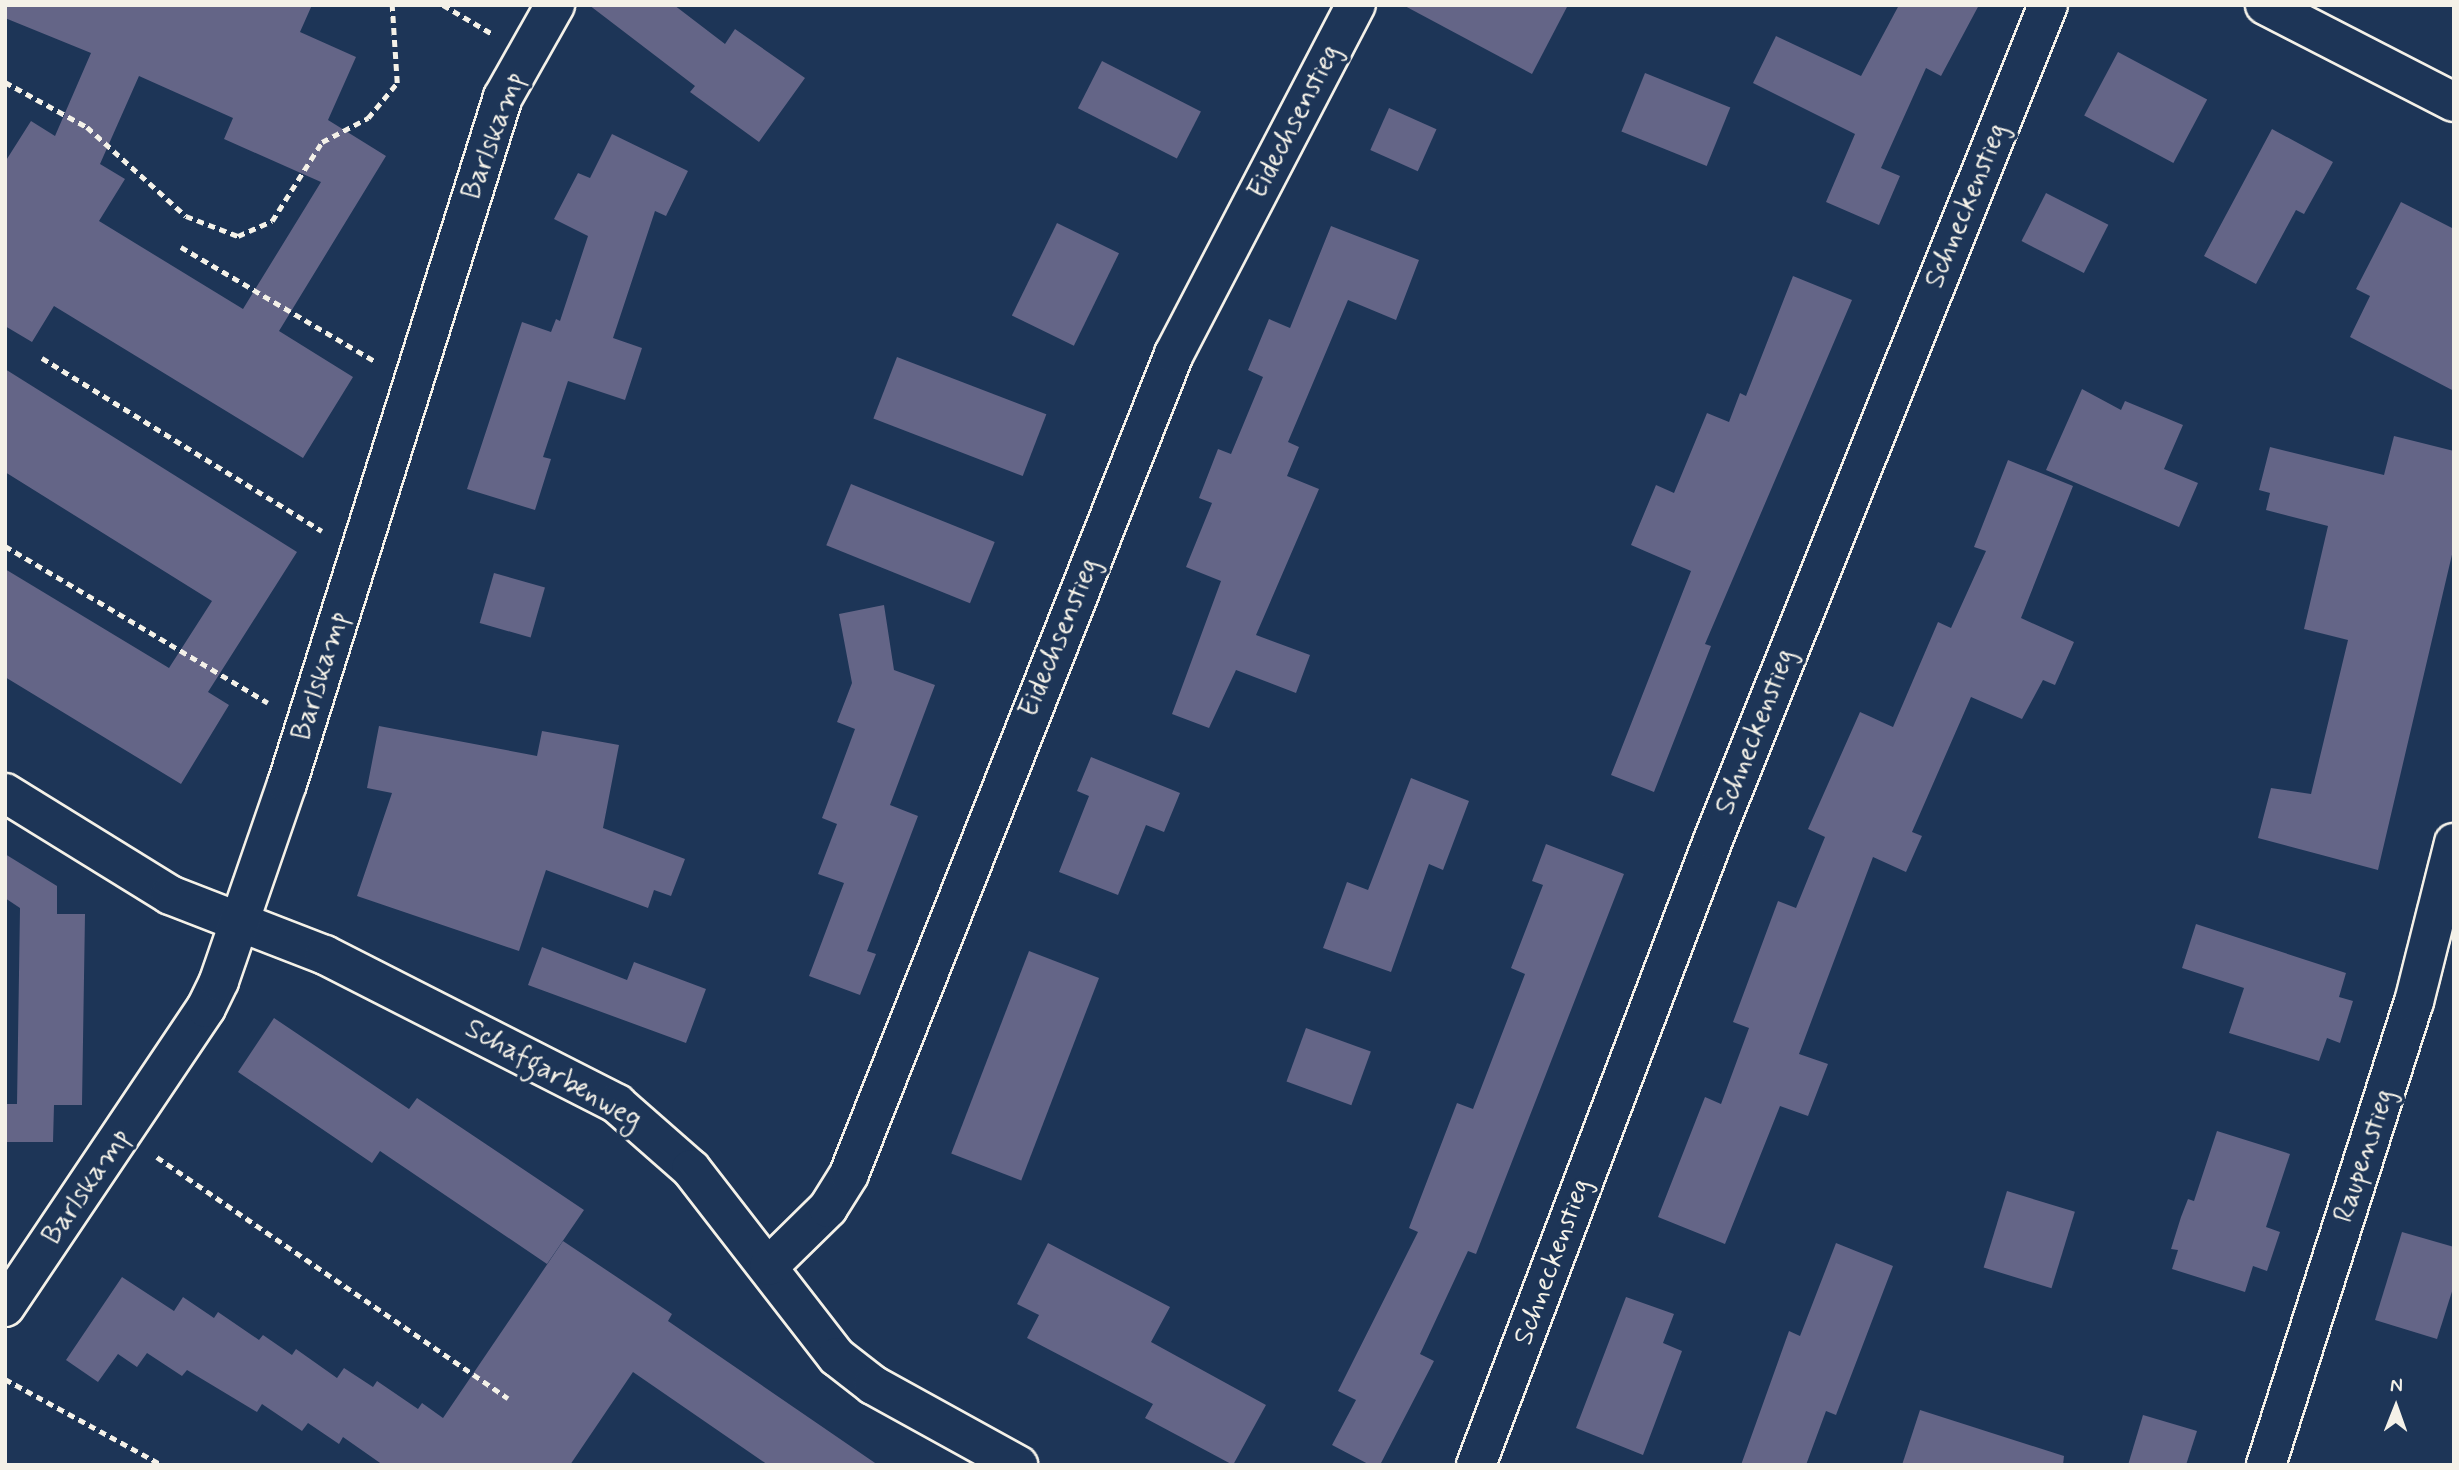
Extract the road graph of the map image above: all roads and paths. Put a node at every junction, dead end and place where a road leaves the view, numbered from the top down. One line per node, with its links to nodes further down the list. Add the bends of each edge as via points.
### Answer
1 (392, 5): 8 (path, via 397,83 368,118 322,142 272,221 239,236 187,216 88,127)
2 (443, 5): 7 (path, Barlskamp)
3 (555, 5): 18 (street, Barlskamp, via 503,97)
4 (1356, 5): 20 (street, Eidechsenstieg, via 1174,354 849,1174 828,1208)
5 (2048, 5): 26 (street, Schneckenstieg, via 1772,690)
6 (2265, 5): 9 (street)
7 (498, 37)
8 (5, 82)
9 (2454, 102)
10 (181, 247): 12 (path)
11 (42, 358): 13 (path)
12 (379, 364)
13 (335, 539)
14 (5, 546): 15 (path)
15 (281, 710)
16 (5, 793): 18 (street, Schafgarbenweg, via 170,895)
17 (2454, 844): 27 (street, Raupenstieg, via 2414,1002)
18 (240, 922): 20 (street, Schafgarbenweg, via 325,956 617,1104 691,1169); 21 (street, Barlskamp, via 206,1008)
19 (154, 1155): 23 (path)
20 (769, 1266): 25 (street, Schafgarbenweg, via 806,1323 836,1357 873,1385)
21 (5, 1307)
22 (5, 1379): 24 (path)
23 (508, 1398)
24 (162, 1465)
25 (1018, 1465)
26 (1476, 1465)
27 (2266, 1465)

